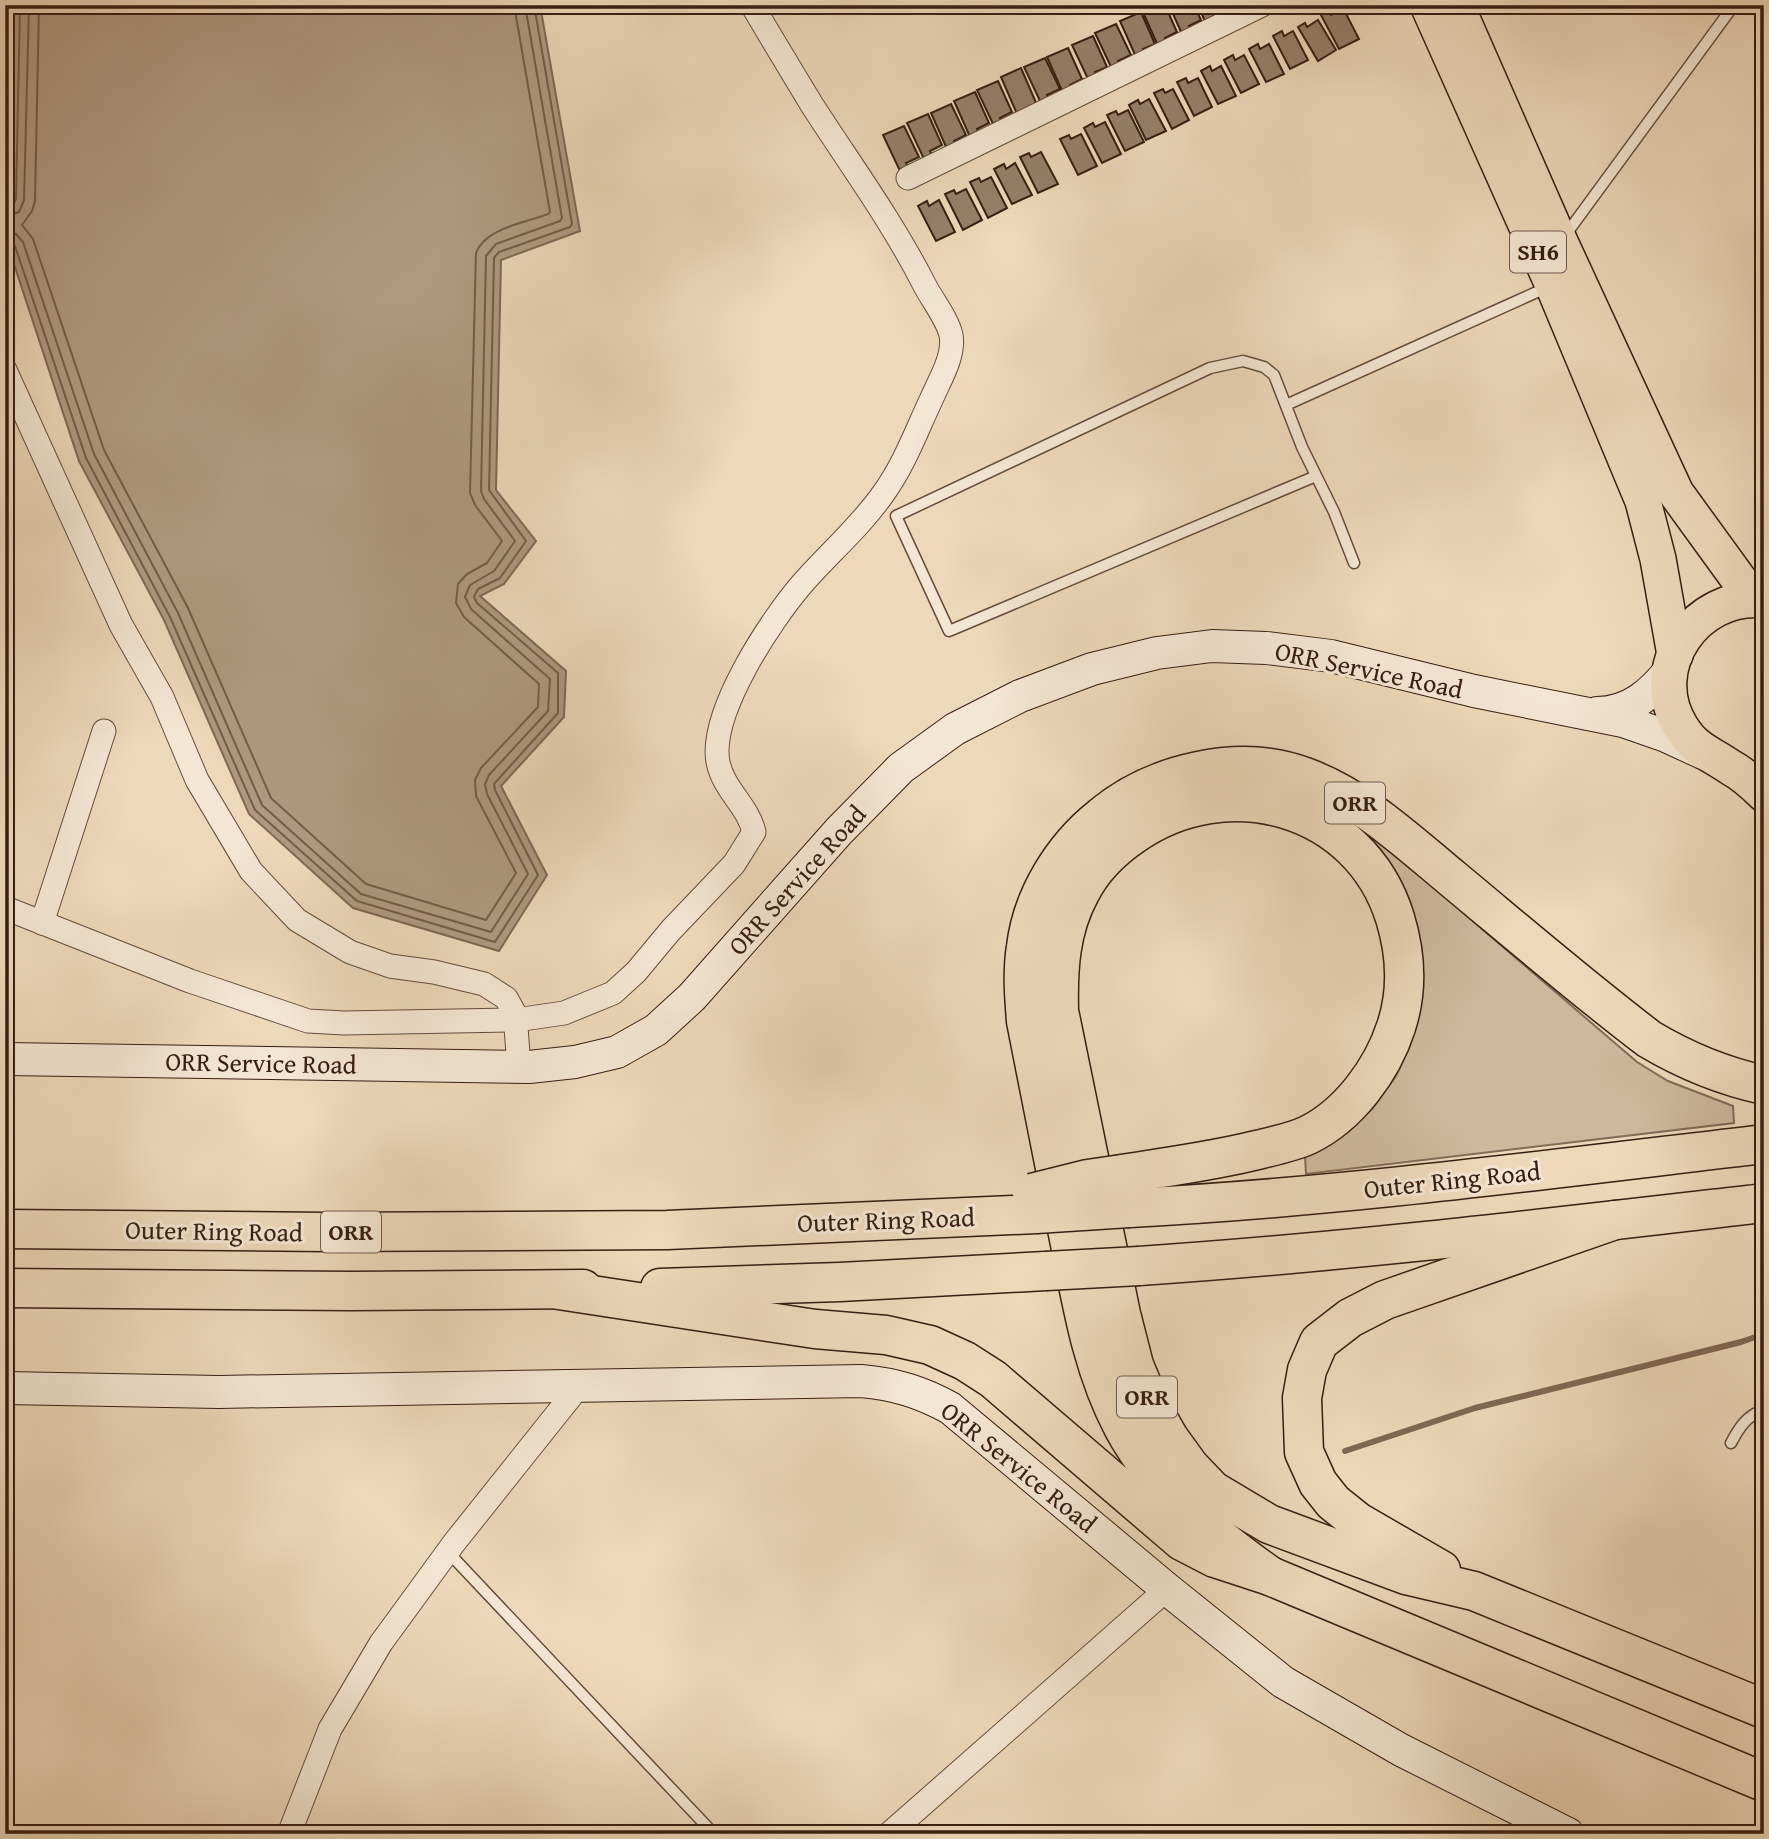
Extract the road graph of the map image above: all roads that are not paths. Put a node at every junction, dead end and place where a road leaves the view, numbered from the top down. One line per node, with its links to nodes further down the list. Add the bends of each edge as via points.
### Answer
1 (752, 5): 22 (street, via 902,245 950,331 952,343 901,466 883,495 801,585 772,624 733,693 723,719 718,762 754,832 734,864 613,993 564,1013)
2 (1262, 5): 6 (street)
3 (1428, 5): 8 (main road, SH6)
4 (1456, 5): 7 (main road, SH6)
5 (1734, 5): 7 (lane)
6 (908, 178)
7 (1560, 242): 13 (main road, SH6, via 1676,493)
8 (1553, 285): 10 (lane); 14 (main road, SH6, via 1643,501 1658,559)
9 (5, 370): 22 (street, via 121,625 162,697 197,779 251,871 297,920 322,937 390,966 484,984 506,998)
10 (1286, 405): 11 (lane); 11 (lane, via 1275,375 1264,367 1243,361 1210,368 896,516 949,631)
11 (1317, 476): 12 (lane)
12 (1354, 564)
13 (1758, 599): 14 (main road, SH6, via 1734,601 1700,618 1687,631)
14 (1673, 662): 15 (main road, via 1655,689 1633,705 1606,713); 17 (main road, SH6, via 1669,686 1679,725 1692,742)
15 (1578, 713): 17 (main road, via 1623,721); 24 (main road, ORR Service Road, via 1331,656 1266,648 1212,646 1170,651 1092,669 1009,701 955,729 901,768 692,997 656,1030 617,1052 575,1062)
16 (104, 731): 21 (street)
17 (1718, 761): 18 (main road); 19 (main road, SH6)
18 (1764, 768)
19 (1764, 794)
20 (5, 908): 21 (street)
21 (42, 923): 22 (street, via 308,1021)
22 (516, 1020): 24 (street)
23 (5, 1059): 24 (main road, ORR Service Road)
24 (519, 1067)
25 (1764, 1084): 38 (highway, ORR, via 1702,1067 1650,1039 1382,821 1303,776 1237,766 1179,777 1134,794 1085,829 1050,877 1035,910 1023,985 1026,1021 1084,1315 1102,1381 1124,1428 1153,1472 1185,1510)
26 (1764, 1144): 27 (highway, Outer Ring Road / ORR, via 1253,1200)
27 (1125, 1191): 30 (highway, Outer Ring Road / ORR, bridge, via 1034,1203 976,1217 667,1230 326,1233); 40 (highway, ORR, via 1307,1135 1346,1107 1391,1041 1405,977 1391,907 1356,850 1300,813 1234,801 1202,805 1145,826 1098,865 1068,918 1058,977 1059,1011 1121,1314 1151,1406 1190,1467 1212,1490 1269,1524 1406,1575)
28 (1764, 1203): 29 (highway, ORR)
29 (1615, 1220): 32 (highway, ORR, bridge, via 1407,1244 1139,1266); 40 (highway, via 1385,1300 1350,1318 1319,1342 1307,1370 1302,1398 1304,1452 1333,1503)
30 (5, 1229)
31 (5, 1288): 32 (highway, ORR)
32 (559, 1290): 38 (highway, ORR, via 930,1345 993,1379 1182,1541 1215,1558)
33 (580, 1385): 34 (main road, ORR Service Road, via 219,1392); 37 (street); 39 (main road, ORR Service Road, via 862,1381 922,1393 950,1408)
34 (5, 1388)
35 (1764, 1409): 36 (lane, via 1740,1425)
36 (1731, 1443)
37 (448, 1552): 43 (street, via 381,1643 330,1729); 44 (lane)
38 (1270, 1576): 42 (highway, ORR)
39 (1167, 1589): 45 (street); 46 (main road, ORR Service Road, via 1283,1682 1412,1756)
40 (1474, 1591): 41 (highway)
41 (1764, 1709)
42 (1764, 1782)
43 (289, 1834)
44 (714, 1834)
45 (889, 1834)
46 (1567, 1834)

